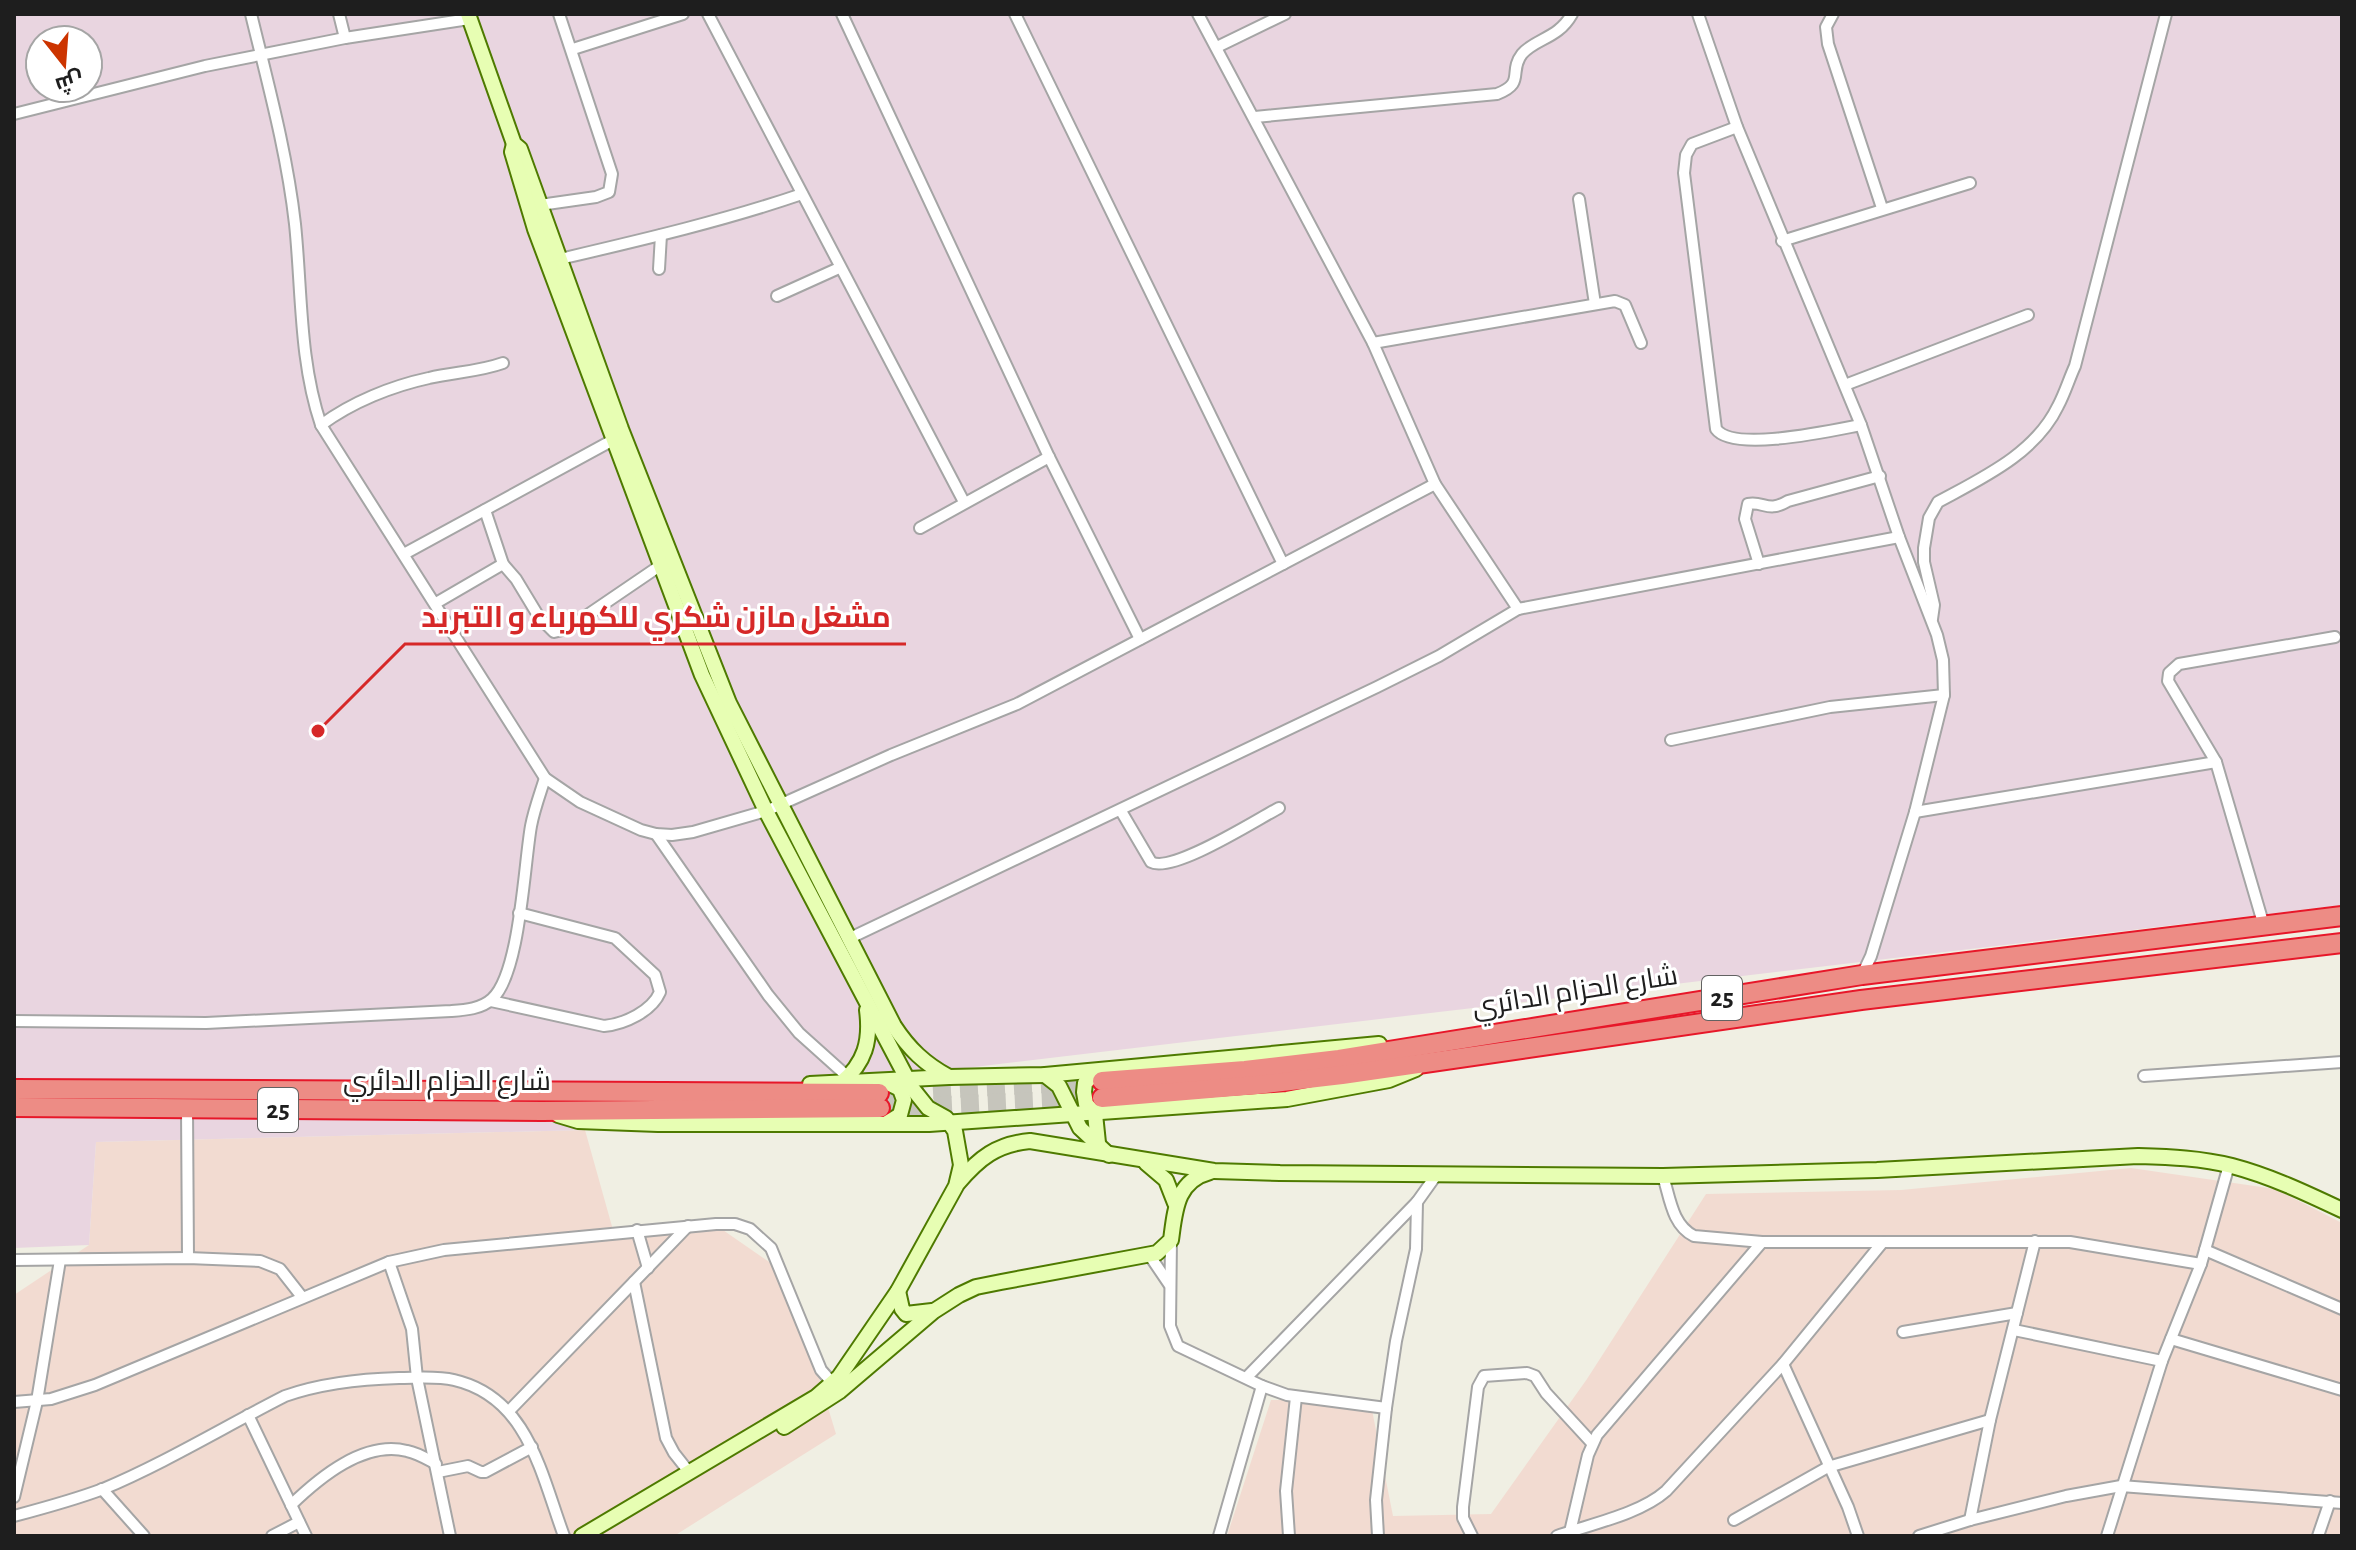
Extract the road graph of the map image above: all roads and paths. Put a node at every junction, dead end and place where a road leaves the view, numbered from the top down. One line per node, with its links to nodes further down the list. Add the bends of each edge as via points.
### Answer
1 (251, 14): 18 (street)
2 (339, 14): 15 (street)
3 (559, 14): 17 (street)
4 (683, 14): 17 (street)
5 (708, 14): 24 (street)
6 (842, 14): 43 (street)
7 (1015, 14): 52 (street)
8 (1198, 14): 16 (street)
9 (1285, 14): 16 (street)
10 (1572, 14): 20 (street, via 1549,38 1524,52 1512,87 1497,94)
11 (1698, 14): 21 (street)
12 (1833, 14): 27 (street, via 1826,27 1828,44)
13 (2166, 14): 57 (street, via 2075,366 2058,408 2037,439 1933,508 1924,548)
14 (469, 16): 15 (street); 22 (street)
15 (345, 38): 18 (street)
16 (1217, 47): 20 (street)
17 (573, 49): 26 (street, via 612,187 596,197)
18 (262, 56): 19 (street, via 176,72); 40 (street, via 289,179 300,313)
19 (14, 114)
20 (1255, 117): 36 (street)
21 (1737, 127): 29 (street); 41 (street, via 1692,144 1684,173 1716,429 1725,437 1760,439)
22 (514, 144): 26 (street); 42 (street, via 535,229)
23 (1970, 183): 27 (street)
24 (802, 194): 28 (street); 31 (street)
25 (1579, 199): 34 (street)
26 (540, 205): 30 (street)
27 (1882, 208): 29 (street)
28 (661, 235): 30 (street); 32 (street)
29 (1782, 241): 39 (street)
30 (560, 259): 65 (street, via 621,429)
31 (839, 268): 33 (street); 46 (street)
32 (659, 269)
33 (777, 296)
34 (1595, 304): 36 (street); 37 (street, via 1625,305)
35 (2028, 315): 39 (street)
36 (1373, 343): 45 (street)
37 (1641, 343)
38 (503, 363): 40 (street, via 389,390)
39 (1845, 385): 41 (street)
40 (321, 425): 50 (street)
41 (1861, 425): 44 (street)
42 (613, 440): 47 (street); 54 (street)
43 (1049, 457): 46 (street); 59 (street)
44 (1880, 476): 49 (street); 53 (street, via 1770,508 1748,504 1745,519)
45 (1435, 484): 52 (street); 56 (street)
46 (964, 502): 48 (street)
47 (485, 510): 50 (street); 51 (street)
48 (920, 528)
49 (1899, 537): 53 (street); 57 (street)
50 (404, 554): 55 (street)
51 (503, 564): 54 (street, via 554,632 567,629); 55 (street)
52 (1283, 564): 59 (street)
53 (1759, 564): 56 (street)
54 (661, 565): 65 (street, via 702,675)
55 (436, 603): 63 (street)
56 (1518, 609): 66 (street, via 1439,656)
57 (1932, 621): 60 (street, via 1943,660)
58 (2335, 637): 62 (street, via 2172,668 2168,681)
59 (1140, 639): 65 (street, via 1017,704)
60 (1944, 695): 61 (street, via 1830,707); 67 (street)
61 (1671, 740)
62 (2216, 762): 67 (street); 71 (street)
63 (545, 778): 68 (street, via 580,802); 69 (street, via 532,824)
64 (1279, 808): 66 (street, via 1191,856 1163,865 1151,862)
65 (773, 809): 68 (street, via 693,832); 72 (street); 74 (street)
66 (1121, 811): 72 (street)
67 (1915, 812): 75 (street)
68 (656, 834): 83 (street, via 768,995)
69 (519, 913): 77 (street, via 505,978); 77 (street, via 615,938 655,975 660,992 638,1014 604,1026)
70 (2342, 916): 71 (highway, شارع الحزام الدائري / 25)
71 (2264, 926): 75 (highway, شارع الحزام الدائري / 25)
72 (848, 939): 74 (street)
73 (2342, 943): 86 (highway, شارع الحزام الدائري / 25, via 1861,1000 1257,1085)
74 (853, 962): 76 (street); 82 (street, via 904,1042)
75 (1862, 975): 86 (highway, شارع الحزام الدائري / 25, via 1339,1059)
76 (865, 998): 83 (street, via 869,1040); 84 (street)
77 (491, 1001): 78 (street, via 469,1010 264,1021)
78 (14, 1021)
79 (2342, 1062): 81 (street)
80 (1045, 1075): 82 (street); 86 (street); 91 (street, via 1059,1086)
81 (2144, 1076)
82 (949, 1077): 84 (street)
83 (845, 1080): 87 (street, via 599,1083 569,1086); 88 (street)
84 (907, 1080): 88 (street); 92 (street, via 922,1103)
85 (14, 1089): 87 (highway, شارع الحزام الدائري / 25, via 422,1089)
86 (1099, 1091): 91 (street); 94 (street)
87 (541, 1102): 88 (highway, شارع الحزام الدائري / 25); 88 (street, via 589,1122); 90 (highway, شارع الحزام الدائري / 25)
88 (882, 1102): 93 (street)
89 (14, 1107): 90 (highway, شارع الحزام الدائري / 25)
90 (187, 1109): 114 (street)
91 (1073, 1115): 92 (street); 94 (street)
92 (950, 1123): 93 (street); 95 (street)
93 (929, 1124): 95 (street)
94 (1098, 1143): 96 (street)
95 (959, 1145): 102 (street)
96 (1109, 1155): 97 (street); 102 (street, via 1013,1142 989,1152)
97 (1141, 1160): 99 (street); 104 (street, via 1166,1180)
98 (2229, 1165): 101 (street, via 2138,1156); 105 (street); 112 (street)
99 (1214, 1171): 100 (street); 104 (street, via 1194,1178)
100 (1437, 1174): 101 (street); 103 (street)
101 (1663, 1176): 110 (street, via 1674,1215 1685,1231)
102 (956, 1186): 122 (street)
103 (1417, 1202): 132 (street); 140 (street, via 1416,1249)
104 (1175, 1203): 108 (street)
105 (2342, 1210)
106 (688, 1226): 107 (street); 119 (street); 136 (street, via 735,1224 762,1237 777,1260 818,1363)
107 (637, 1230): 117 (street, via 444,1250); 119 (street)
108 (1171, 1240): 113 (street); 121 (street)
109 (2035, 1241): 111 (street); 118 (street); 126 (street)
110 (1762, 1242): 111 (street); 144 (street)
111 (1882, 1243): 131 (street)
112 (2205, 1250): 118 (street); 124 (street)
113 (1150, 1256): 121 (street); 125 (street, via 976,1287)
114 (188, 1258): 116 (street); 123 (street, via 274,1264)
115 (14, 1260): 116 (street)
116 (60, 1260): 138 (street)
117 (389, 1262): 123 (street); 133 (street, via 412,1329)
118 (2201, 1264): 129 (street)
119 (648, 1268): 120 (street)
120 (634, 1282): 141 (street); 148 (street, via 666,1438)
121 (1169, 1284): 132 (street, via 1170,1326 1178,1346)
122 (898, 1291): 125 (street, via 906,1314); 136 (street)
123 (302, 1297): 138 (street, via 95,1385)
124 (2342, 1309)
125 (934, 1311): 136 (street)
126 (2017, 1313): 127 (street); 128 (street)
127 (2014, 1330): 130 (street); 143 (street)
128 (1903, 1332)
129 (2171, 1339): 130 (street); 135 (street)
130 (2162, 1361): 149 (street)
131 (1783, 1364): 146 (street); 159 (street, via 1656,1500)
132 (1247, 1377): 134 (street)
133 (417, 1378): 141 (street, via 451,1379 477,1387); 142 (street, via 307,1388); 147 (street)
134 (1262, 1386): 137 (street); 167 (street)
135 (2341, 1387)
136 (836, 1388): 148 (street); 166 (street, via 809,1413)
137 (1296, 1397): 140 (street); 168 (street, via 1286,1491)
138 (37, 1401): 139 (street); 151 (street)
139 (14, 1402)
140 (1386, 1408): 169 (street, via 1376,1500)
141 (509, 1411): 145 (street)
142 (248, 1415): 150 (street); 154 (street)
143 (1990, 1420): 146 (street); 157 (street)
144 (1592, 1443): 159 (street); 170 (street, via 1535,1376 1484,1376 1478,1387 1463,1507)
145 (532, 1447): 147 (street, via 485,1472 468,1466); 164 (street)
146 (1828, 1467): 156 (street); 172 (street)
147 (437, 1468): 154 (street, via 408,1451 375,1451 333,1470); 163 (street)
148 (689, 1472): 165 (street)
149 (2121, 1486): 152 (street); 157 (street); 174 (street)
150 (102, 1489): 155 (street); 160 (street)
151 (14, 1497)
152 (2330, 1501): 153 (street); 175 (street)
153 (2342, 1503)
154 (291, 1505): 158 (street)
155 (14, 1516)
156 (1734, 1520)
157 (1970, 1520): 173 (street)
158 (299, 1522): 161 (street); 162 (street)
159 (1570, 1532): 171 (street)
160 (144, 1536)
161 (272, 1536)
162 (306, 1536)
163 (450, 1536)
164 (564, 1536)
165 (582, 1536)
166 (594, 1536)
167 (1219, 1536)
168 (1289, 1536)
169 (1378, 1536)
170 (1472, 1536)
171 (1557, 1536)
172 (1858, 1536)
173 (1919, 1536)
174 (2107, 1536)
175 (2318, 1536)

